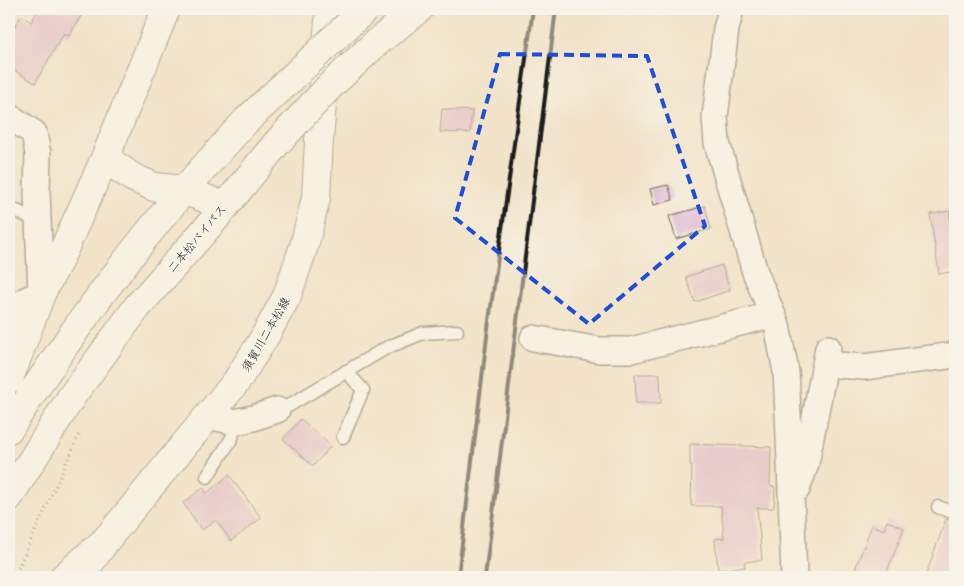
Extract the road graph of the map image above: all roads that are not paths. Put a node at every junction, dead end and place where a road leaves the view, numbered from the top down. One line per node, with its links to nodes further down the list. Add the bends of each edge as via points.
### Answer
1 (166, 9): 7 (main road)
2 (330, 9): 21 (main road, 須賀川二本松線, via 316,198 304,246 287,296 264,338 236,382)
3 (365, 9): 8 (main road, bridge, via 246,121)
4 (419, 9): 9 (main road, 二本松バイパス, bridge, via 377,42 330,86)
5 (731, 9): 13 (street, via 715,117 717,143 755,272)
6 (9, 116): 11 (street, via 34,133 38,154)
7 (105, 158): 8 (main road, via 154,188); 12 (main road)
8 (184, 190): 9 (main road); 23 (main road, via 112,280)
9 (224, 206): 26 (main road, 二本松バイパス, via 138,306 77,388)
10 (9, 211): 11 (lane)
11 (39, 222): 12 (street)
12 (42, 294): 14 (street, via 26,298 14,310); 19 (main road)
13 (772, 316): 16 (street, via 631,350 599,350); 27 (street, via 777,325 786,372)
14 (9, 323)
15 (457, 331): 18 (lane, via 423,333 386,348)
16 (533, 338)
17 (955, 355): 27 (street, via 864,368 826,356 806,464)
18 (346, 371): 20 (lane); 24 (lane, via 363,390)
19 (9, 379)
20 (277, 410): 22 (street)
21 (208, 416): 22 (street); 30 (main road, 須賀川二本松線)
22 (235, 422): 25 (lane, via 232,438)
23 (9, 429)
24 (343, 437)
25 (207, 477)
26 (9, 497)
27 (791, 503): 33 (street)
28 (938, 507): 29 (lane)
29 (955, 513)
30 (106, 540): 31 (main road); 32 (main road, 須賀川二本松線)
31 (64, 577)
32 (81, 577)
33 (794, 577)

